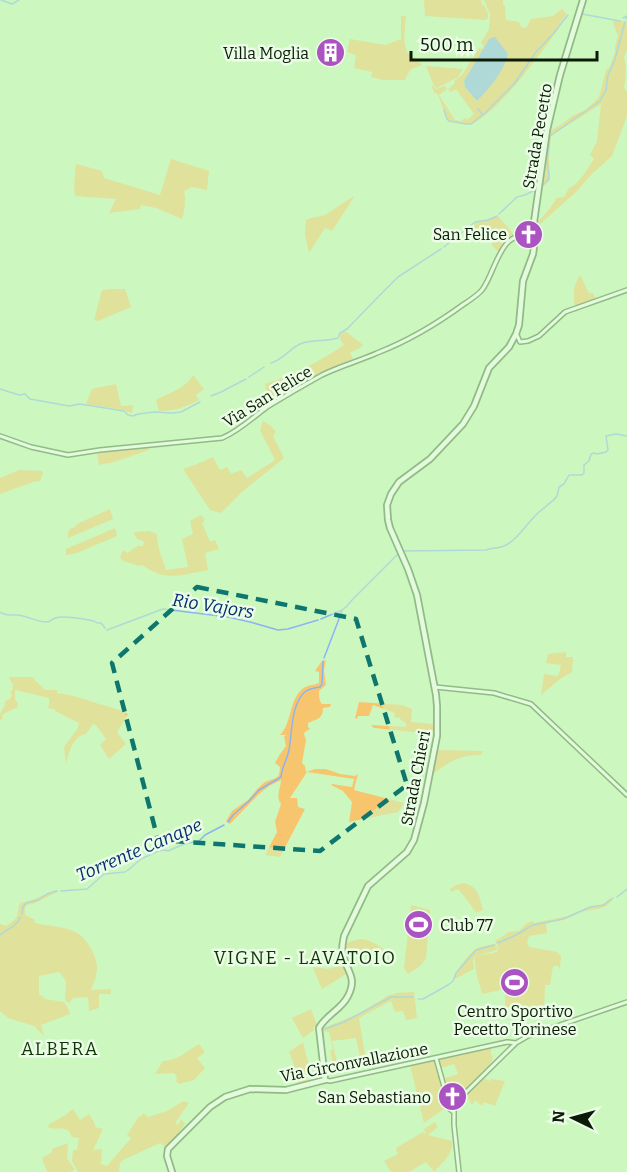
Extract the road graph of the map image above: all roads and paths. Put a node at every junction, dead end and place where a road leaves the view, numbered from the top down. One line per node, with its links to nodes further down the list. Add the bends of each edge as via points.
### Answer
1 (583, 0): 2 (main road, Strada Pecetto, via 547,130)
2 (533, 242): 4 (main road, Strada Pecetto); 7 (street, Via San Felice, via 522,235 514,237 505,245 482,290 444,319 395,345 323,375 222,438 68,455)
3 (627, 290): 5 (street, via 565,312 539,336)
4 (516, 334): 5 (street); 6 (main road, Strada Chieri)
5 (520, 342): 6 (street)
6 (509, 346): 8 (main road, Strada Chieri, via 489,368 463,424 430,459 404,477 388,500 390,528 417,595)
7 (0, 436)
8 (435, 687): 9 (street, via 494,693 531,704); 13 (main road, Strada Chieri, via 437,736 419,826 411,846 368,886 344,936 342,951 351,973 351,986 345,1001 319,1028)
9 (627, 795)
10 (627, 1002): 11 (street)
11 (516, 1043): 12 (street, Via Circonvallazione); 14 (street)
12 (436, 1058): 13 (street, Via Circonvallazione); 14 (street)
13 (325, 1080): 15 (main road, Via Circonvallazione, via 286,1090 250,1089 222,1099 168,1149 166,1156)
14 (452, 1108): 16 (street)
15 (172, 1172)
16 (459, 1172)

